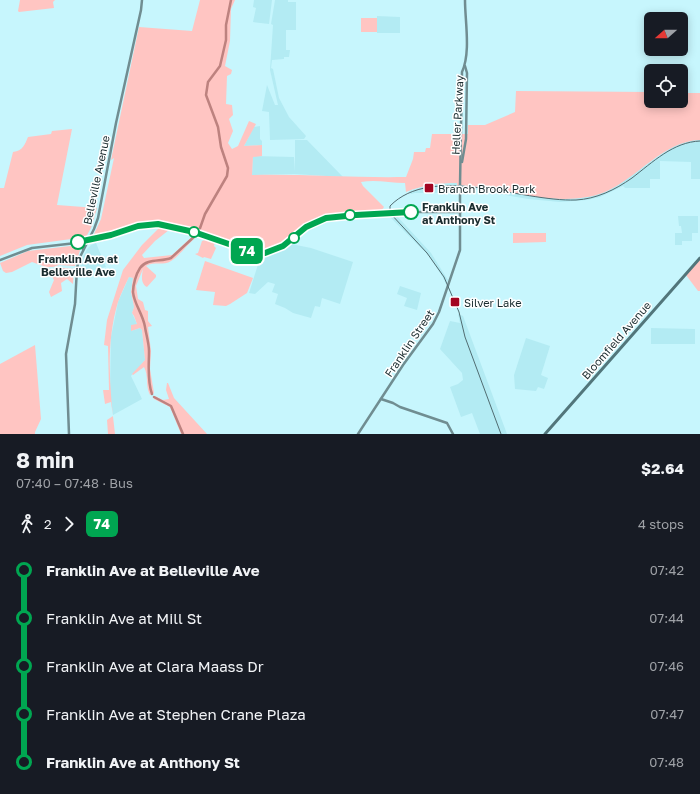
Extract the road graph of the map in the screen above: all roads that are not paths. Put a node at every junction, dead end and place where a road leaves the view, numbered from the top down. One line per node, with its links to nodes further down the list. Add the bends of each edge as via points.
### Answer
1 (142, 0): 6 (main road, Belleville Avenue)
2 (466, 0): 3 (main road, Heller Parkway)
3 (465, 66): 4 (main road, Heller Parkway, via 462,72); 4 (main road, Heller Parkway, via 466,133)
4 (461, 164): 5 (main road, Heller Parkway, bridge)
5 (461, 212): 7 (main road, Heller Parkway); 8 (main road, via 372,213 319,220 283,246 265,253 252,252 194,232 158,224 138,226)
6 (94, 229): 8 (main road, via 94,234); 9 (main road, Belleville Avenue)
7 (460, 230): 14 (main road, Franklin Street, via 459,253 438,316)
8 (102, 238): 9 (main road)
9 (89, 240): 10 (main road); 11 (main road, Belleville Avenue)
10 (76, 243): 11 (main road, via 82,244); 13 (main road, via 32,248)
11 (83, 250): 15 (main road, Belleville Avenue, via 78,263 75,304 67,346)
12 (700, 258): 18 (main road, Bloomfield Avenue)
13 (0, 260)
14 (381, 399): 16 (main road, Franklin Street); 17 (main road, via 446,422)
15 (69, 434)
16 (358, 434)
17 (453, 434)
18 (546, 434)

